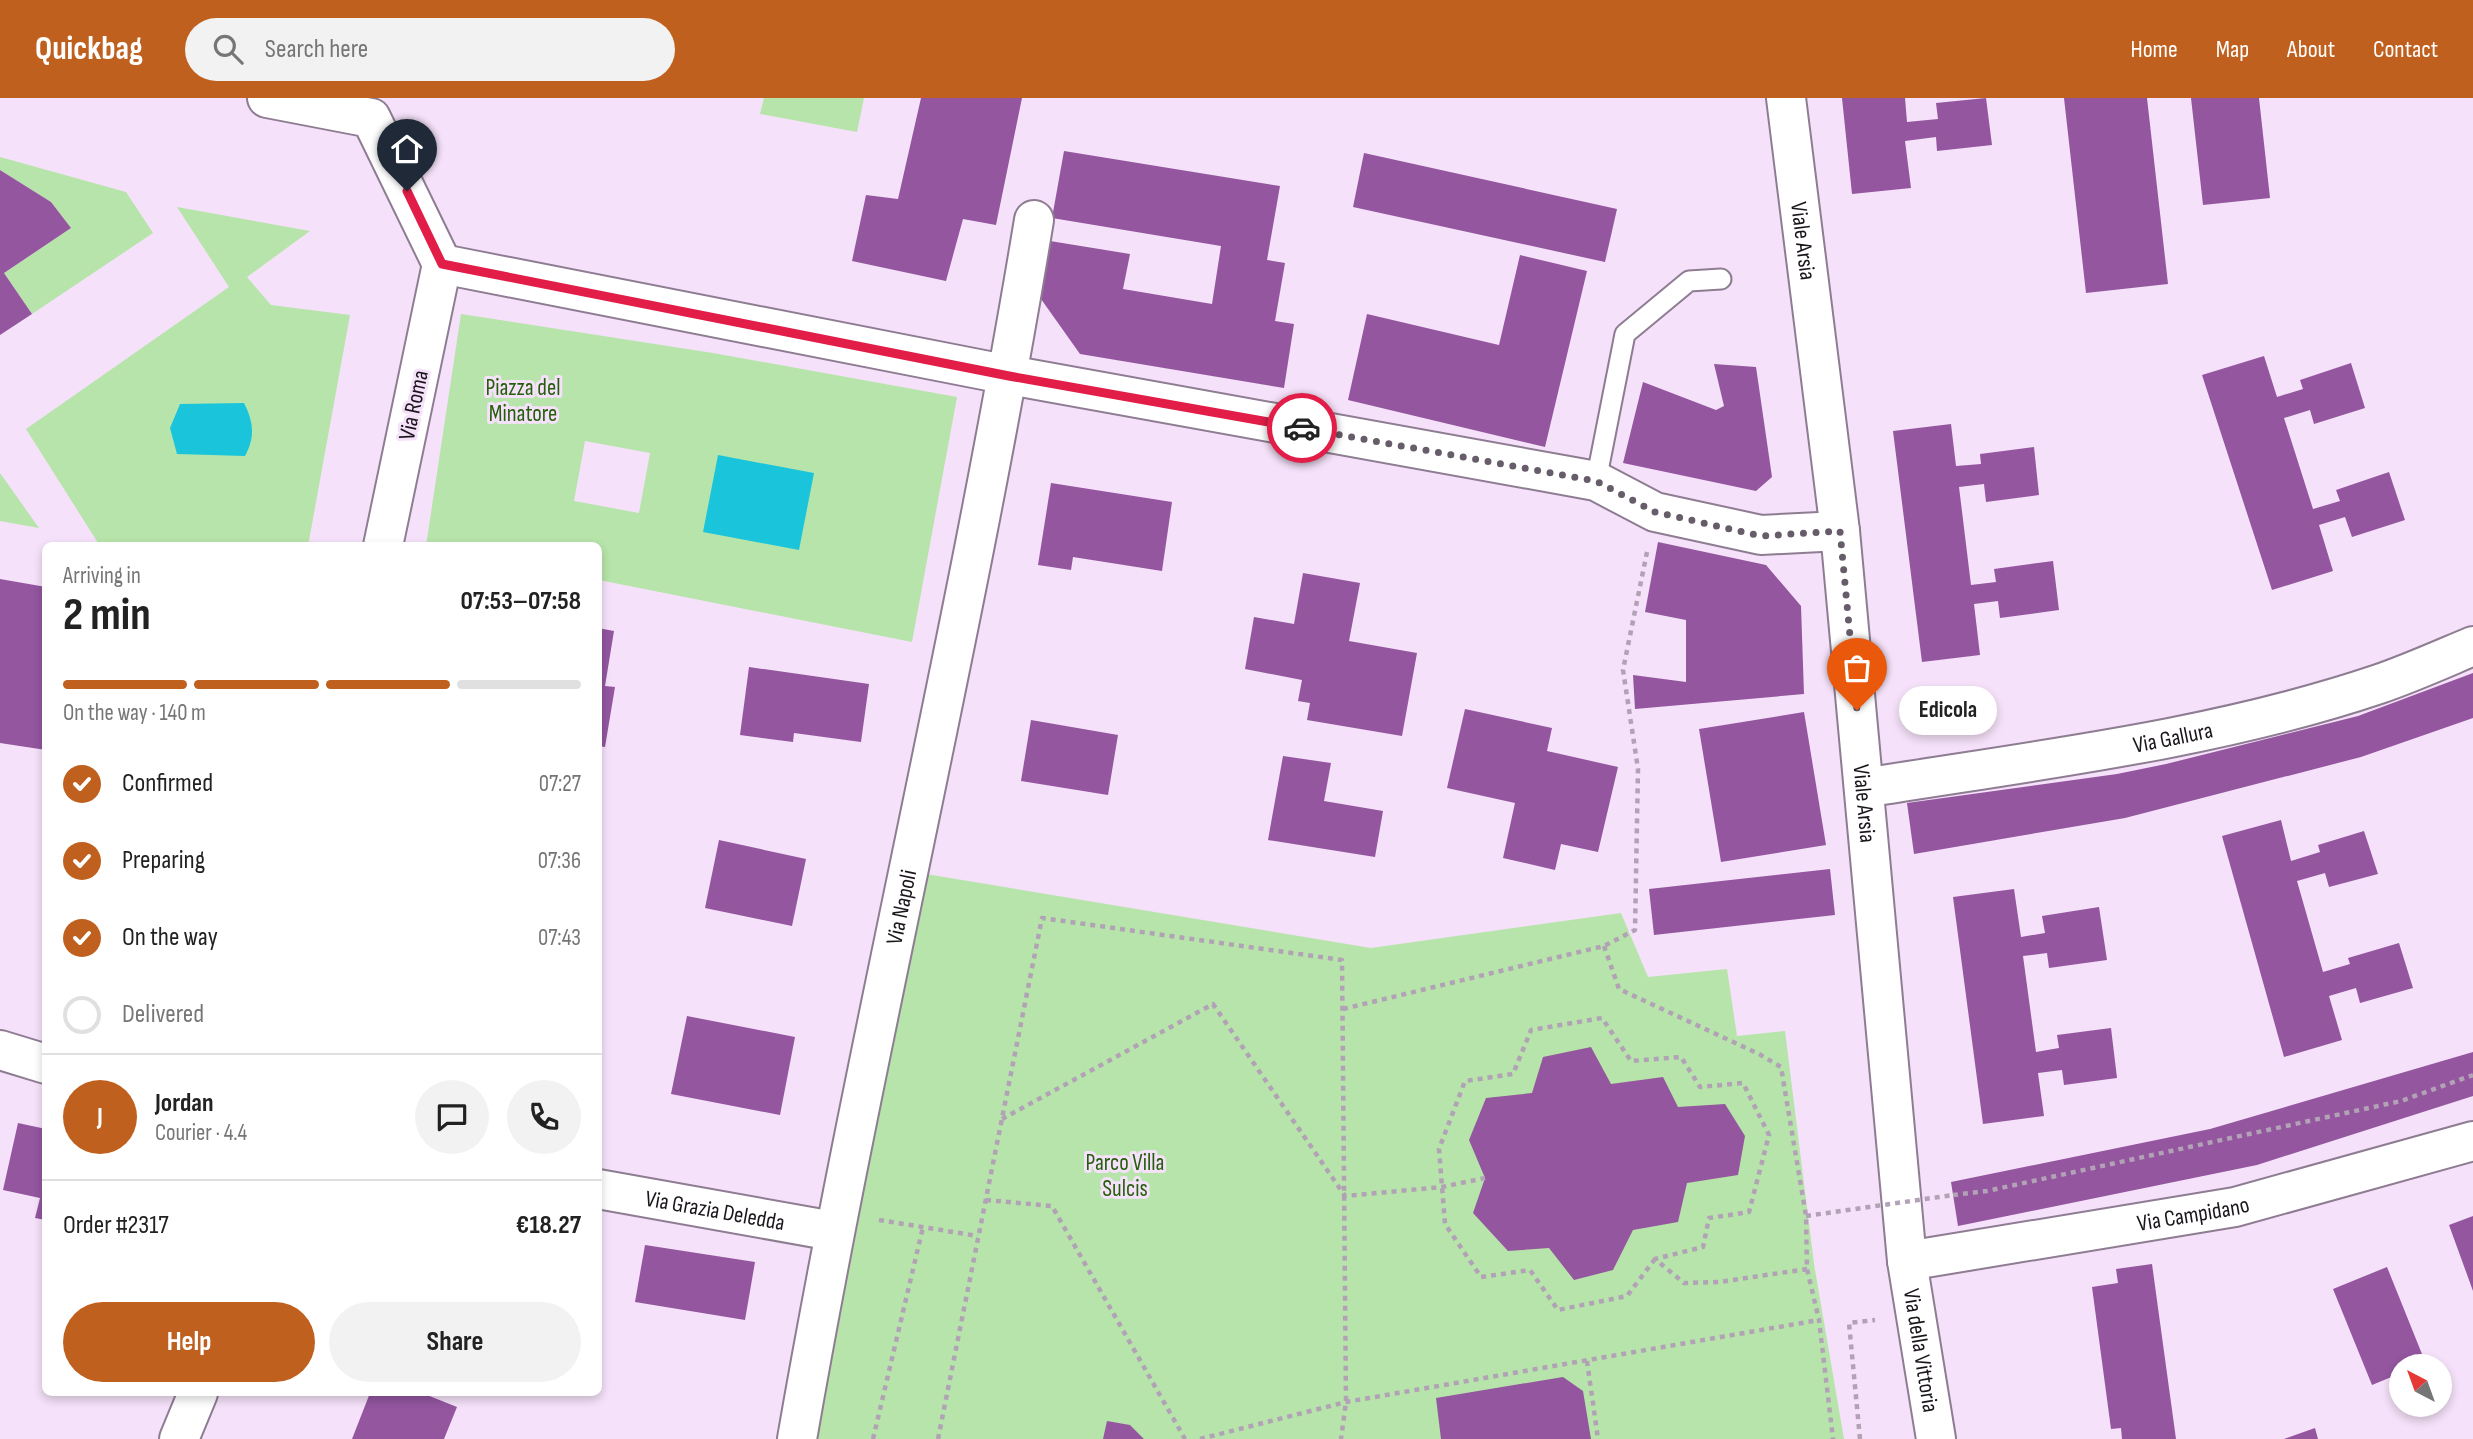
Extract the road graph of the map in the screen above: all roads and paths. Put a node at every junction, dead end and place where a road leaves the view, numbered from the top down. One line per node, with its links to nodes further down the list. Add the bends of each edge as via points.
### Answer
1 (267, 98): 4 (street, via 371,118)
2 (1786, 98): 9 (street, Viale Arsia)
3 (1034, 220): 6 (street, Via Napoli)
4 (442, 264): 6 (street); 10 (street, Via Roma)
5 (1721, 279): 7 (lane, via 1689,281 1625,334)
6 (1009, 376): 7 (street); 26 (street, Via Napoli)
7 (1596, 481): 8 (street)
8 (1655, 512): 9 (street, via 1761,536); 13 (path, via 1623,670 1638,769 1635,930)
9 (1840, 531): 12 (street, Viale Arsia)
10 (384, 542)
11 (2473, 646): 12 (street, Via Gallura, via 2380,684 2246,722)
12 (1864, 788): 30 (street, Viale Arsia)
13 (1604, 946): 14 (path); 25 (path, via 1619,989 1781,1068)
14 (1343, 1009): 18 (path, via 1342,960 1042,918); 23 (path)
15 (0, 1050): 16 (street)
16 (42, 1063)
17 (2473, 1075): 25 (path, bridge, via 2401,1101 1987,1191)
18 (1002, 1120): 23 (path, via 1213,1004); 24 (path)
19 (2473, 1141): 30 (street, Via Campidano, via 2235,1207)
20 (1485, 1178): 21 (path)
21 (1442, 1187): 23 (path); 29 (path, via 1445,1224 1481,1277 1530,1270 1558,1310 1627,1296); 29 (path, via 1439,1149 1465,1081 1513,1074 1531,1030 1602,1018 1631,1061 1681,1057 1700,1087 1743,1083 1769,1135 1749,1212 1709,1218 1703,1247)
22 (602, 1190): 26 (street, Via Grazia Deledda)
23 (1345, 1196): 36 (path)
24 (986, 1199): 28 (path); 41 (path, via 1052,1206)
25 (1806, 1216): 31 (path)
26 (835, 1223): 27 (path); 38 (street, Via Napoli)
27 (923, 1227): 28 (path); 39 (path)
28 (978, 1236): 40 (path)
29 (1655, 1259): 31 (path, via 1685,1283)
30 (1907, 1261): 32 (street, Via della Vittoria)
31 (1807, 1269): 33 (path)
32 (1916, 1316): 46 (path, via 1849,1323); 47 (street, Via della Vittoria)
33 (1819, 1320): 34 (path); 45 (path)
34 (1587, 1361): 36 (path); 44 (path)
35 (197, 1396): 37 (street)
36 (1346, 1402): 42 (path); 43 (path)
37 (179, 1439)
38 (797, 1439)
39 (873, 1439)
40 (938, 1439)
41 (1185, 1439)
42 (1200, 1439)
43 (1341, 1439)
44 (1598, 1439)
45 (1833, 1439)
46 (1860, 1439)
47 (1936, 1439)

